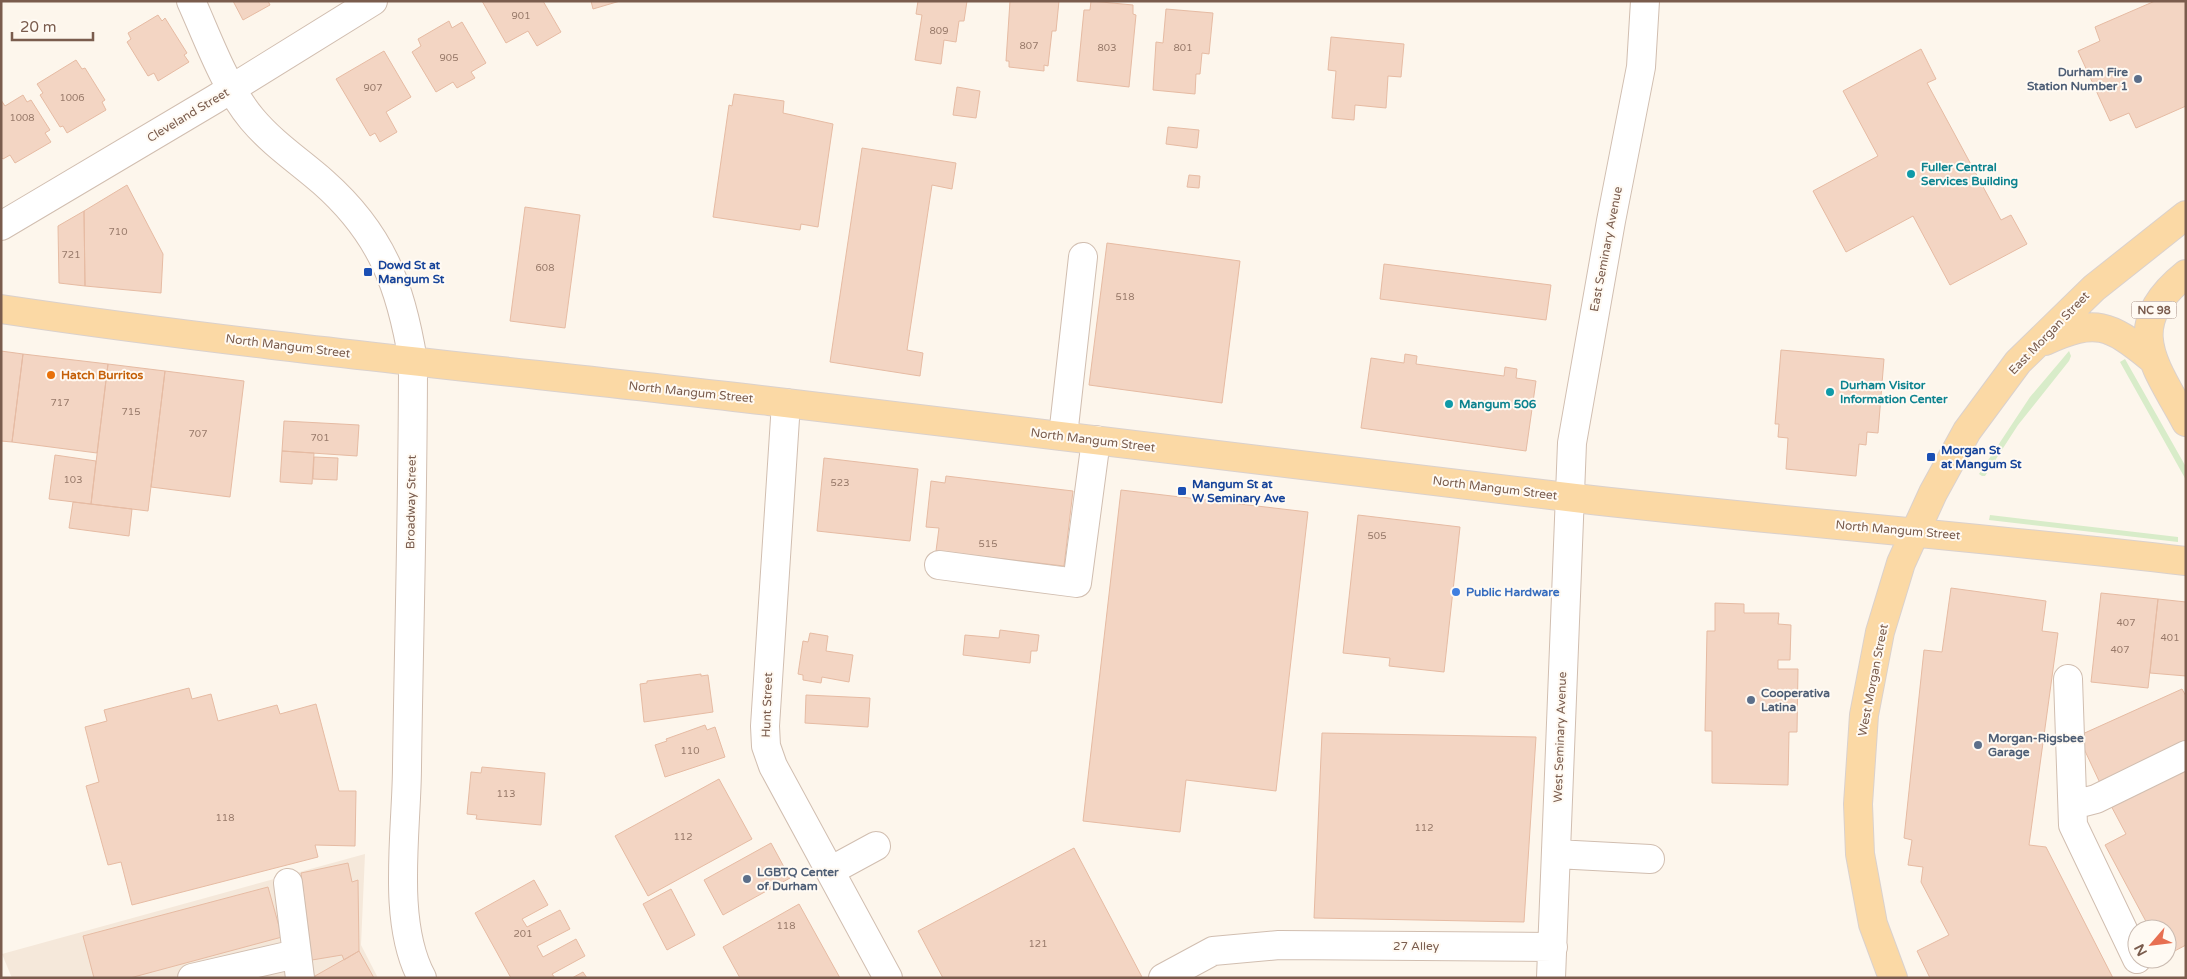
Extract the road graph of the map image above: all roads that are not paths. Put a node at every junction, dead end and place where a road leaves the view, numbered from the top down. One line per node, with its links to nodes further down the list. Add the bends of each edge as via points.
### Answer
1 (191, 1): 4 (street, Broadway Street)
2 (373, 1): 4 (street, Cleveland Street)
3 (1644, 1): 17 (street, East Seminary Avenue, via 1641,68 1579,395 1572,442)
4 (232, 88): 6 (street, Cleveland Street); 12 (street, Broadway Street, via 261,129 342,200 378,249 394,277 402,302)
5 (2186, 215): 10 (main road, East Morgan Street, via 2112,272)
6 (1, 226)
7 (1083, 257): 15 (street)
8 (2186, 274): 11 (main road, NC 98, via 2163,295 2152,312 2148,330)
9 (1, 309): 12 (main road, North Mangum Street)
10 (2035, 346): 11 (main road, via 2069,330 2102,328 2122,334); 18 (main road, East Morgan Street, via 2018,362 1967,431)
11 (2151, 358): 14 (main road, NC 98)
12 (413, 362): 13 (main road, North Mangum Street); 33 (street, Broadway Street, via 407,816 402,892 403,914 412,954)
13 (786, 403): 15 (main road, North Mangum Street); 27 (street, Hunt Street, via 765,737 772,766)
14 (2186, 422)
15 (1063, 436): 16 (main road, North Mangum Street)
16 (1096, 440): 17 (main road, North Mangum Street); 20 (street, via 1077,583)
17 (1570, 497): 18 (main road, North Mangum Street); 25 (street, West Seminary Avenue)
18 (1914, 532): 19 (main road, North Mangum Street); 37 (main road, West Morgan Street, via 1880,632 1859,761 1860,854 1873,924)
19 (2186, 561)
20 (939, 565)
21 (2068, 679): 23 (street)
22 (2186, 755): 23 (street, via 2096,799)
23 (2073, 806): 29 (street, via 2074,825)
24 (876, 846): 27 (street)
25 (1556, 854): 26 (street); 30 (street, West Seminary Avenue)
26 (1650, 859)
27 (830, 871): 34 (street, Hunt Street)
28 (288, 883): 31 (street)
29 (2127, 938)
30 (1553, 948): 35 (street, 27 Alley, via 1279,945 1214,951); 36 (street, West Seminary Avenue)
31 (298, 966): 32 (street)
32 (192, 978)
33 (422, 978)
34 (888, 978)
35 (1163, 978)
36 (1551, 978)
37 (1893, 978)

